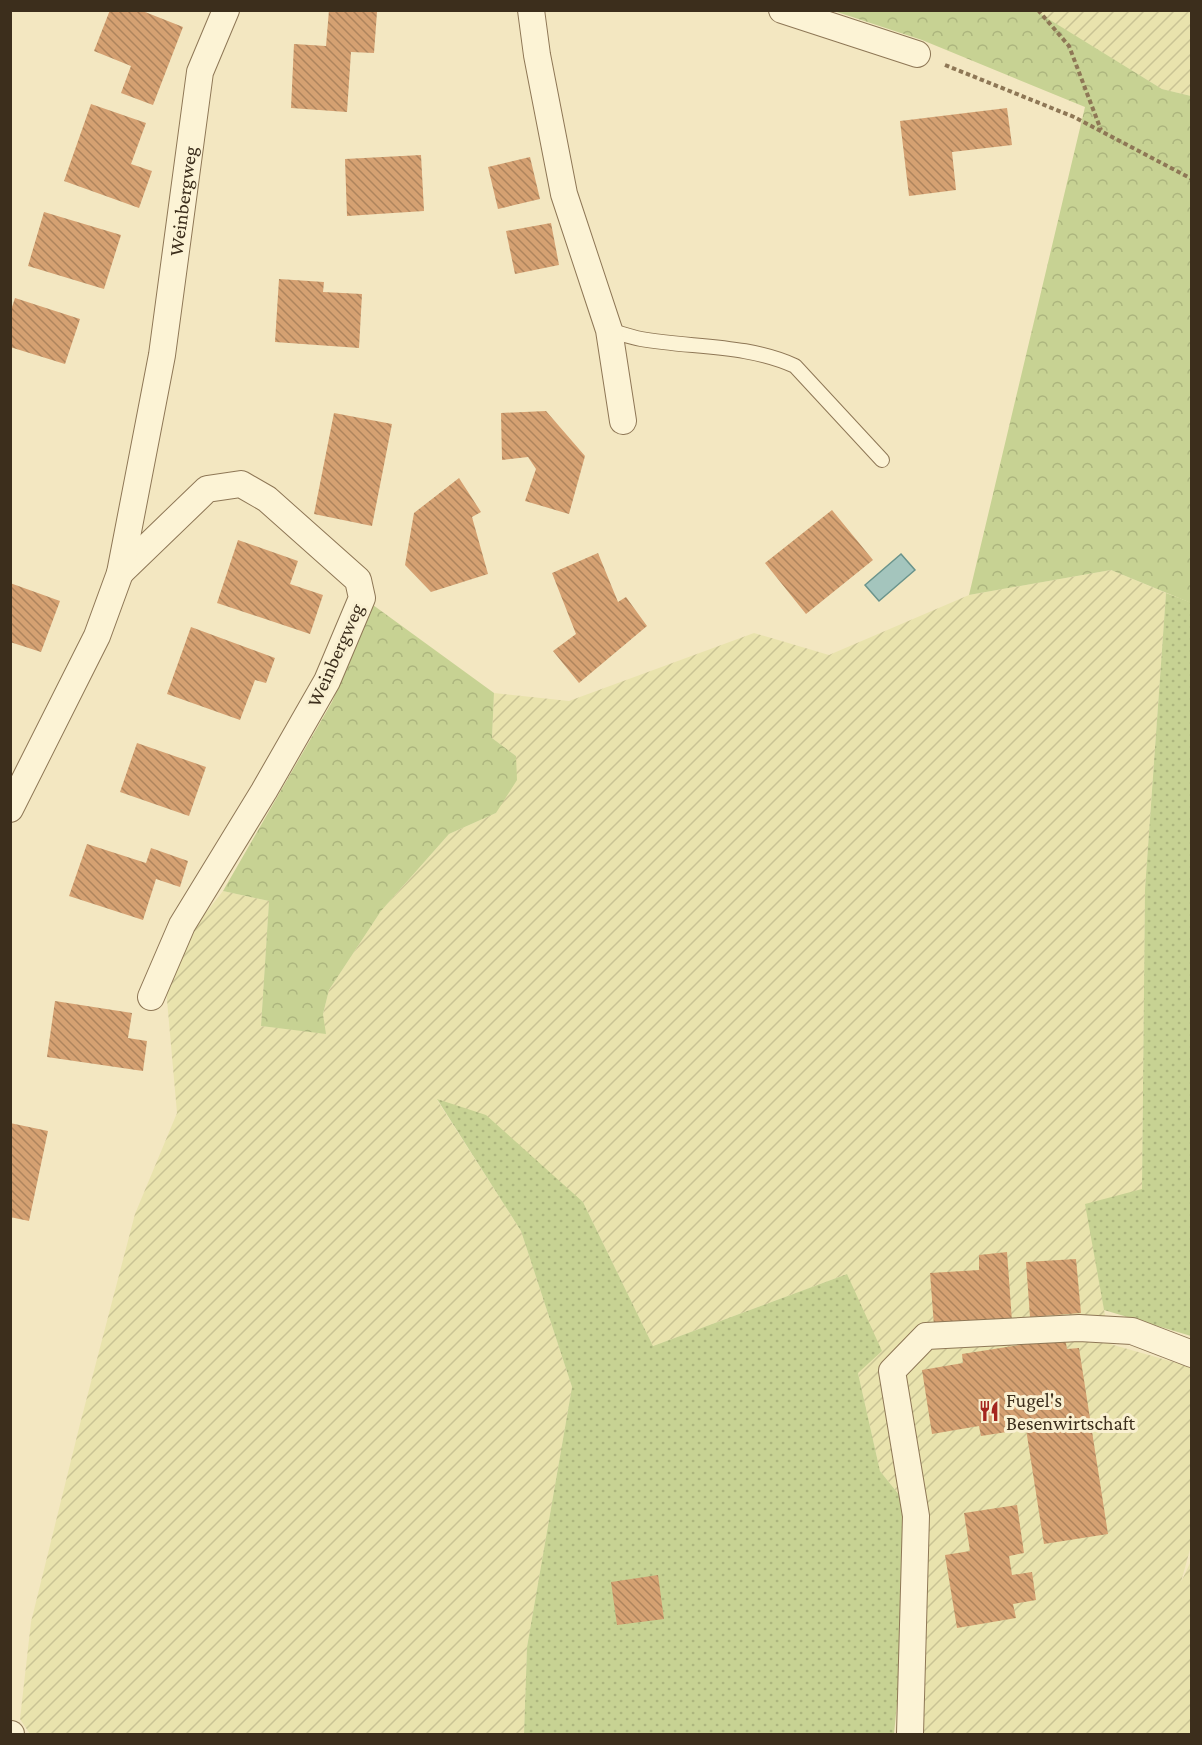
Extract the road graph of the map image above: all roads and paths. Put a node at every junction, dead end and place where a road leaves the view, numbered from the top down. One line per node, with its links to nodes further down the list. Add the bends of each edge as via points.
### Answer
1 (226, 10): 11 (street, Weinbergweg, via 200,72 162,355)
2 (531, 10): 8 (street, via 564,194)
3 (782, 10): 5 (street)
4 (1038, 10): 6 (path, via 1069,46)
5 (917, 54): 6 (path)
6 (1102, 132): 7 (path)
7 (1191, 179)
8 (609, 330): 9 (street); 10 (lane, via 640,339 744,350 795,366)
9 (623, 421)
10 (882, 460)
11 (120, 573): 12 (street, Weinbergweg, via 97,636); 13 (street, Weinbergweg, via 207,489 241,484 267,499 358,580 362,598 327,681 182,925)
12 (10, 809)
13 (151, 998)
14 (1191, 1354): 15 (street, via 1132,1331 1079,1328 926,1336 892,1371 916,1516)
15 (910, 1734)

